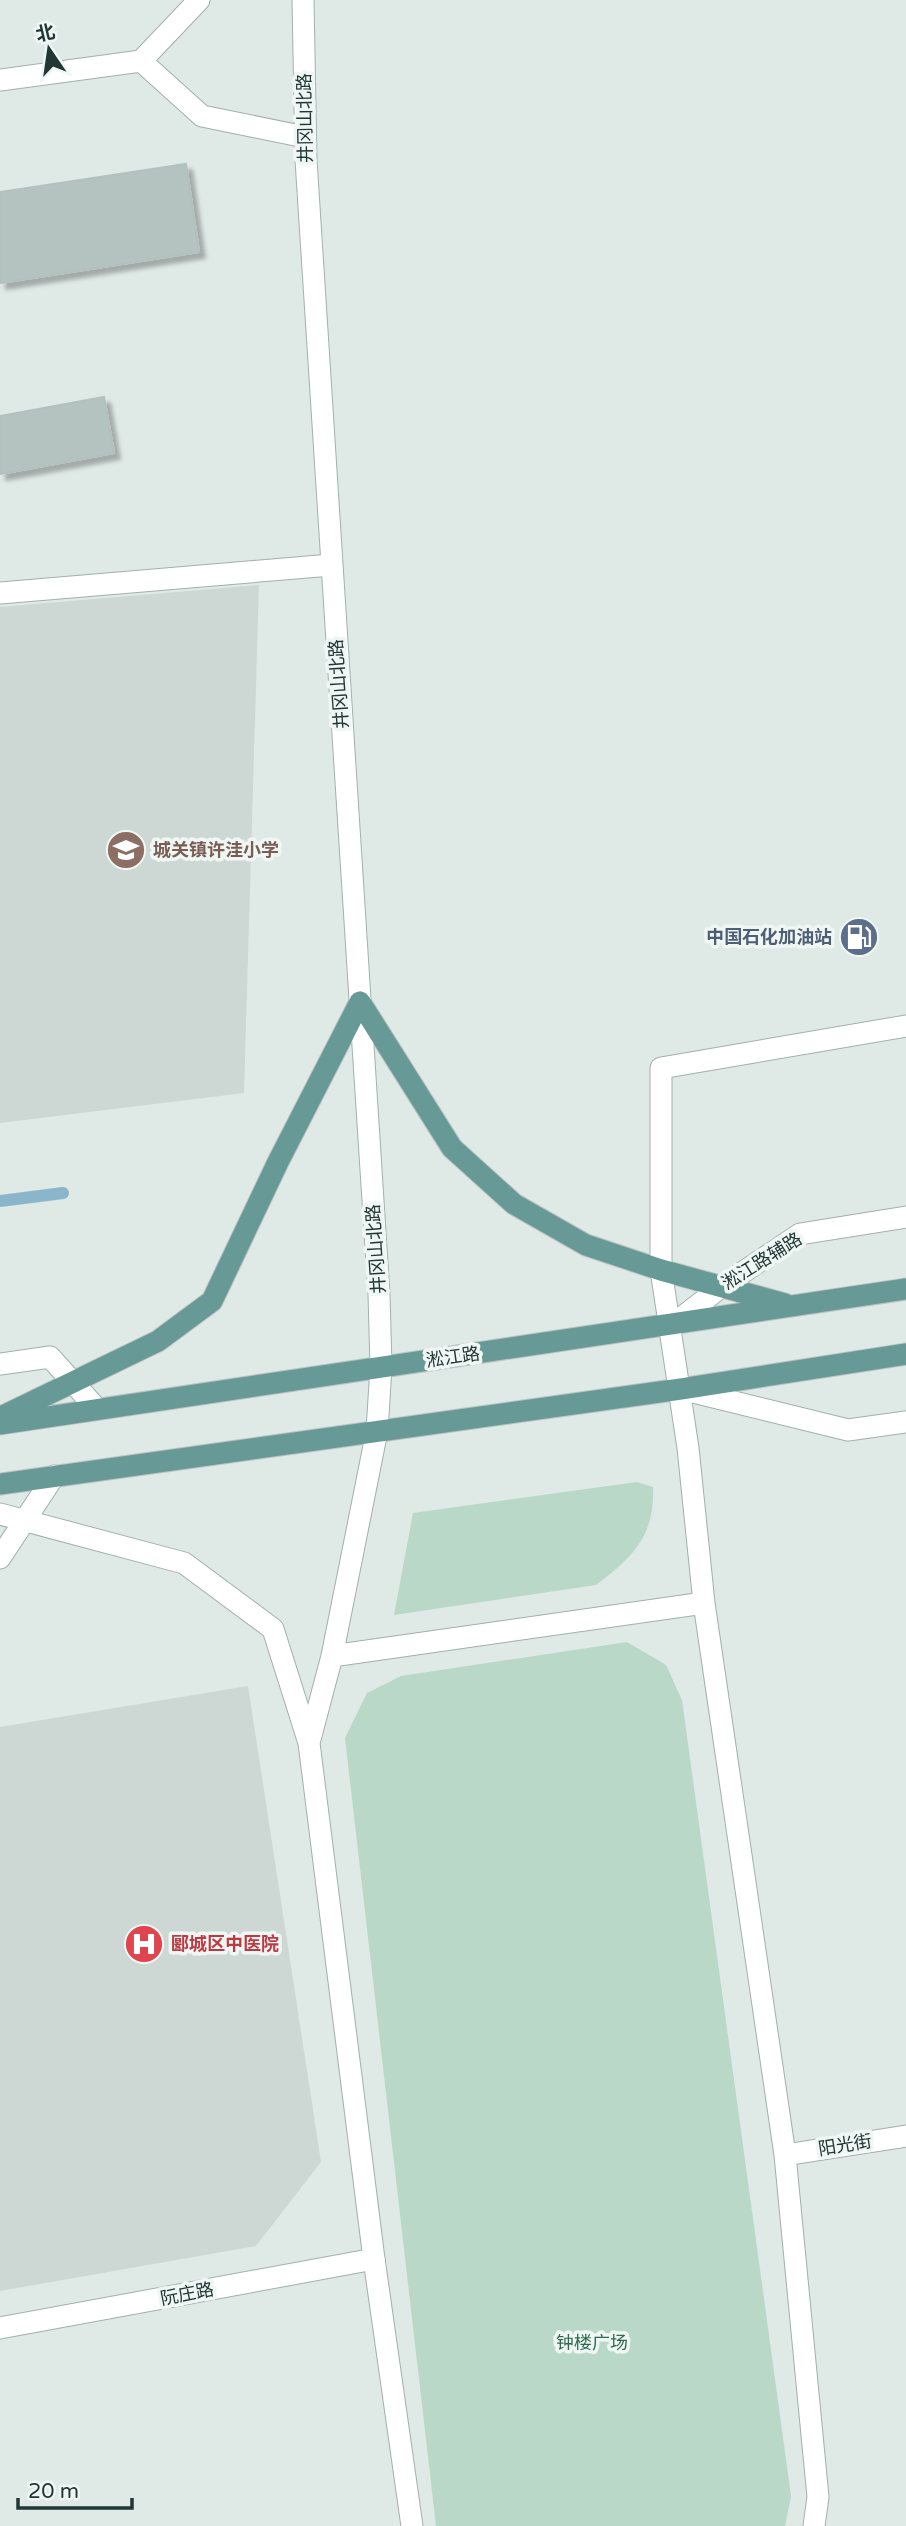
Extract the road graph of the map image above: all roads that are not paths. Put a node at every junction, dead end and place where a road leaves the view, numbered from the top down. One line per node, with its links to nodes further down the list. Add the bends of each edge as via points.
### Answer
1 (199, 0): 3 (street)
2 (303, 0): 5 (street, 井冈山北路)
3 (141, 61): 4 (street); 5 (street, via 202,117)
4 (0, 80)
5 (305, 137): 6 (street, 井冈山北路)
6 (331, 565): 7 (street); 8 (street, 井冈山北路)
7 (0, 593)
8 (359, 1002): 11 (main road, via 452,1148 514,1204 586,1245); 18 (street, 井冈山北路); 19 (main road, via 212,1301 158,1341)
9 (906, 1026): 11 (street, via 661,1068)
10 (906, 1217): 12 (street, 淞江路辅路, via 800,1234)
11 (662, 1270): 12 (main road); 15 (street)
12 (720, 1287): 14 (main road); 15 (street, 淞江路辅路)
13 (906, 1289): 14 (main road, 淞江路)
14 (793, 1306): 15 (main road, 淞江路)
15 (672, 1325): 18 (main road, 淞江路); 20 (street)
16 (906, 1354): 20 (main road)
17 (0, 1364): 19 (street, via 50,1357)
18 (382, 1367): 21 (main road, 淞江路); 25 (street, 井冈山北路)
19 (72, 1382): 21 (street); 22 (main road)
20 (681, 1389): 23 (street, via 848,1430); 25 (main road); 31 (street)
21 (97, 1409): 24 (main road, 淞江路)
22 (0, 1418)
23 (906, 1422)
24 (0, 1424)
25 (377, 1431): 26 (main road); 32 (street, 井冈山北路)
26 (54, 1476): 27 (main road); 29 (street)
27 (0, 1484)
28 (0, 1514): 29 (street)
29 (25, 1522): 30 (street); 33 (street, via 184,1563 273,1629)
30 (0, 1558)
31 (704, 1603): 32 (street); 35 (street)
32 (332, 1656): 33 (street, 井冈山北路)
33 (309, 1743): 36 (street)
34 (906, 2136): 35 (street, 阳光街)
35 (785, 2155): 39 (street, via 818,2497)
36 (374, 2259): 37 (street, 阮庄路); 38 (street)
37 (0, 2328)
38 (412, 2526)
39 (814, 2526)

